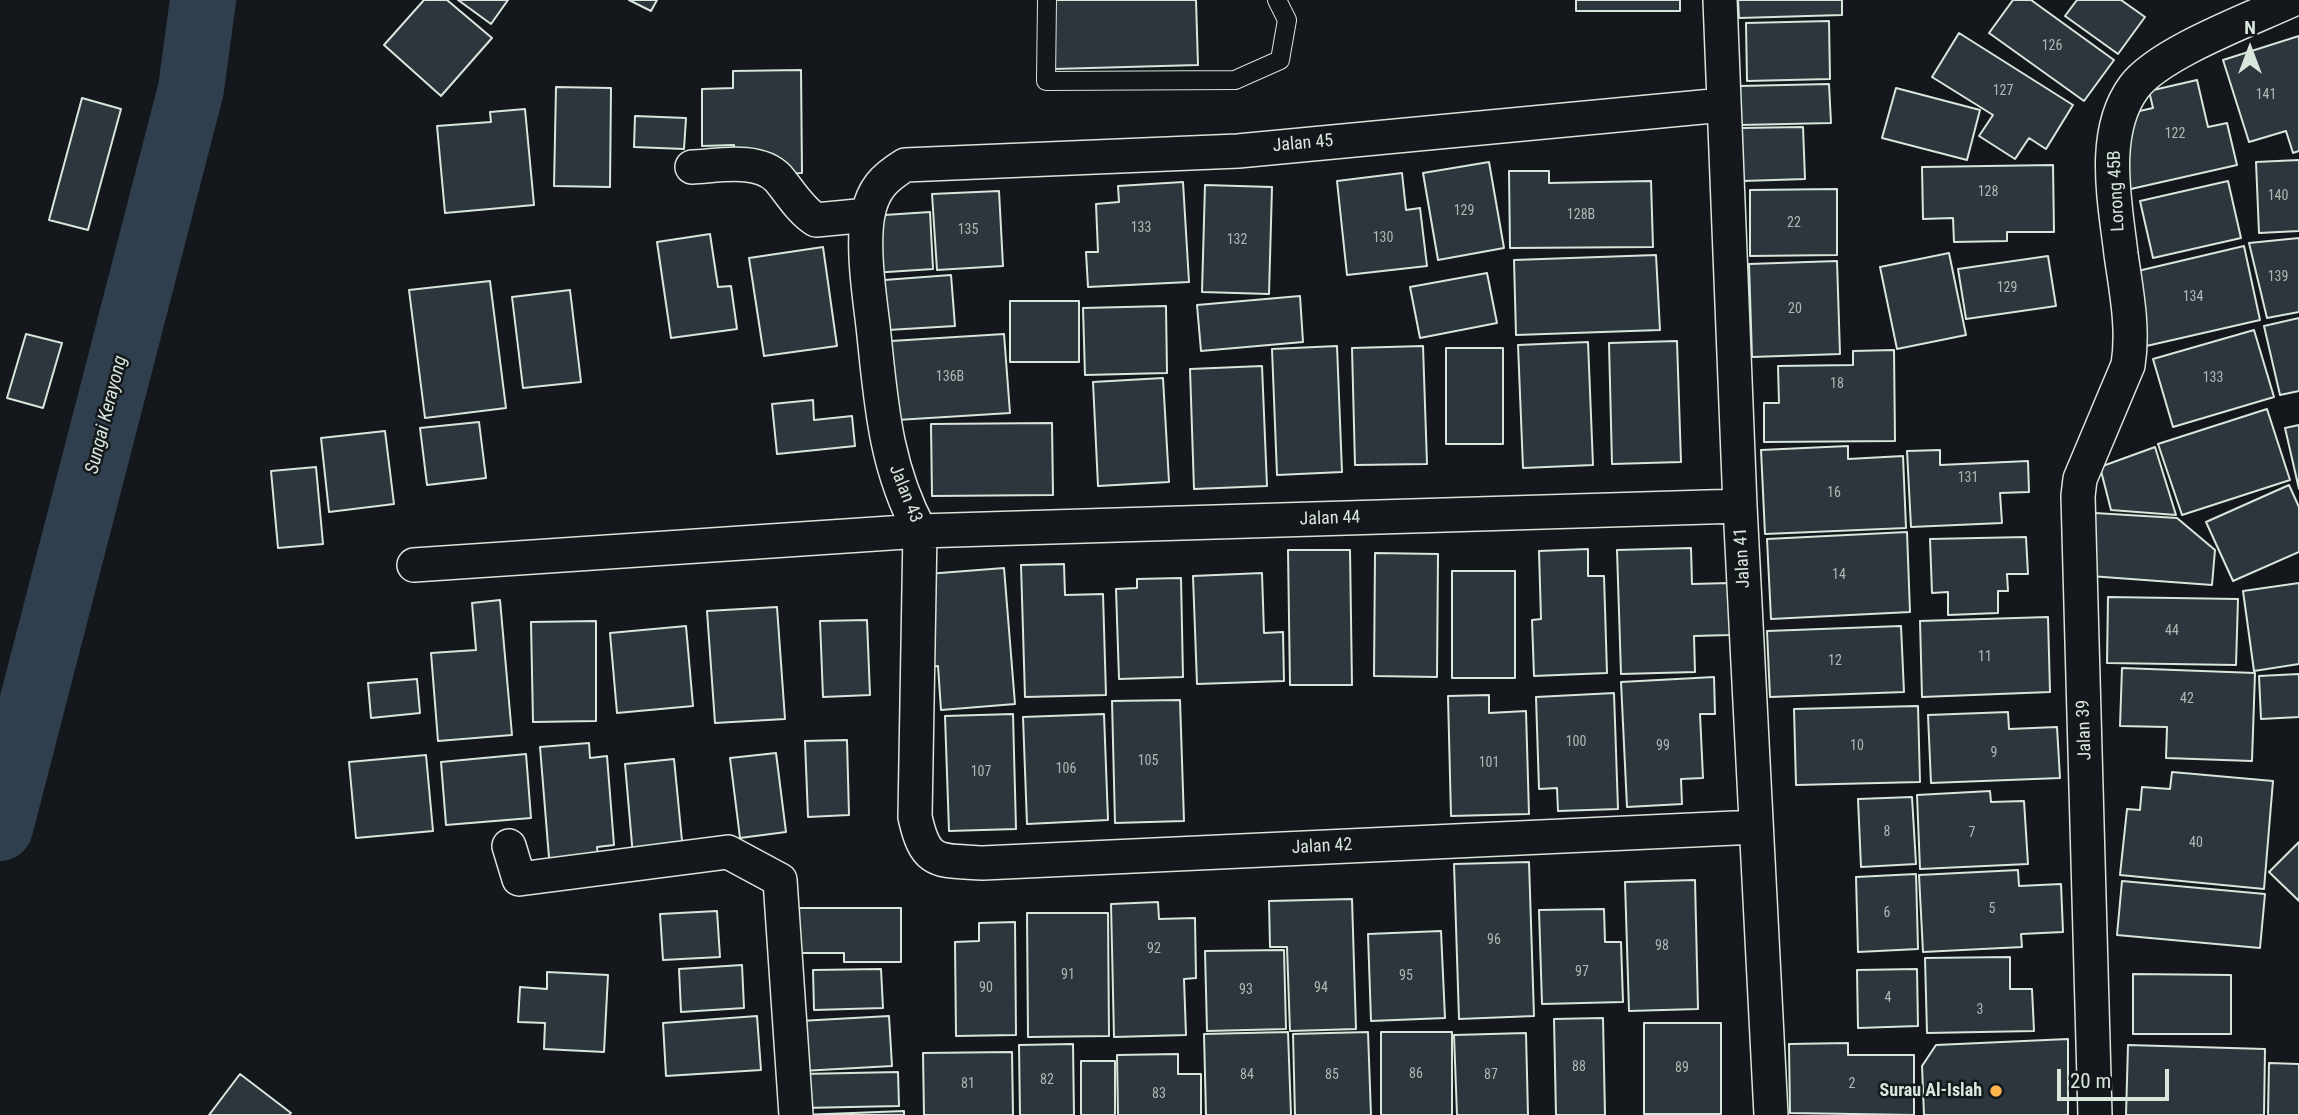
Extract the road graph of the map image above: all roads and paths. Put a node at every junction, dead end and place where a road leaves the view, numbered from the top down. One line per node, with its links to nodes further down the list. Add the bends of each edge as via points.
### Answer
1 (1047, 0): 2 (lane, via 1046,82 1235,80 1280,60 1287,20)
2 (1277, 0)
3 (1720, 0): 5 (street, Jalan 41)
4 (2292, 0): 9 (street, Lorong 45B, via 2150,70 2133,88 2124,107 2113,160)
5 (1723, 105): 7 (street, Jalan 45, via 1238,150 905,165); 10 (street, Jalan 41)
6 (692, 167): 8 (street, via 762,169 776,176 816,219)
7 (885, 177): 8 (street, Jalan 43)
8 (868, 215): 11 (street, Jalan 43, via 867,272 886,435 895,475)
9 (2130, 355): 18 (street, Jalan 39, via 2083,472 2078,496)
10 (1740, 506): 11 (street, Jalan 44); 14 (street, Jalan 41)
11 (920, 531): 12 (street, Jalan 44); 13 (street, Jalan 43)
12 (414, 565)
13 (915, 817): 14 (street, Jalan 42, via 927,852 940,860 983,863)
14 (1756, 827): 17 (street, Jalan 41)
15 (509, 846): 16 (street, via 519,879 728,852 780,880)
16 (796, 1115)
17 (1771, 1115)
18 (2095, 1115)

